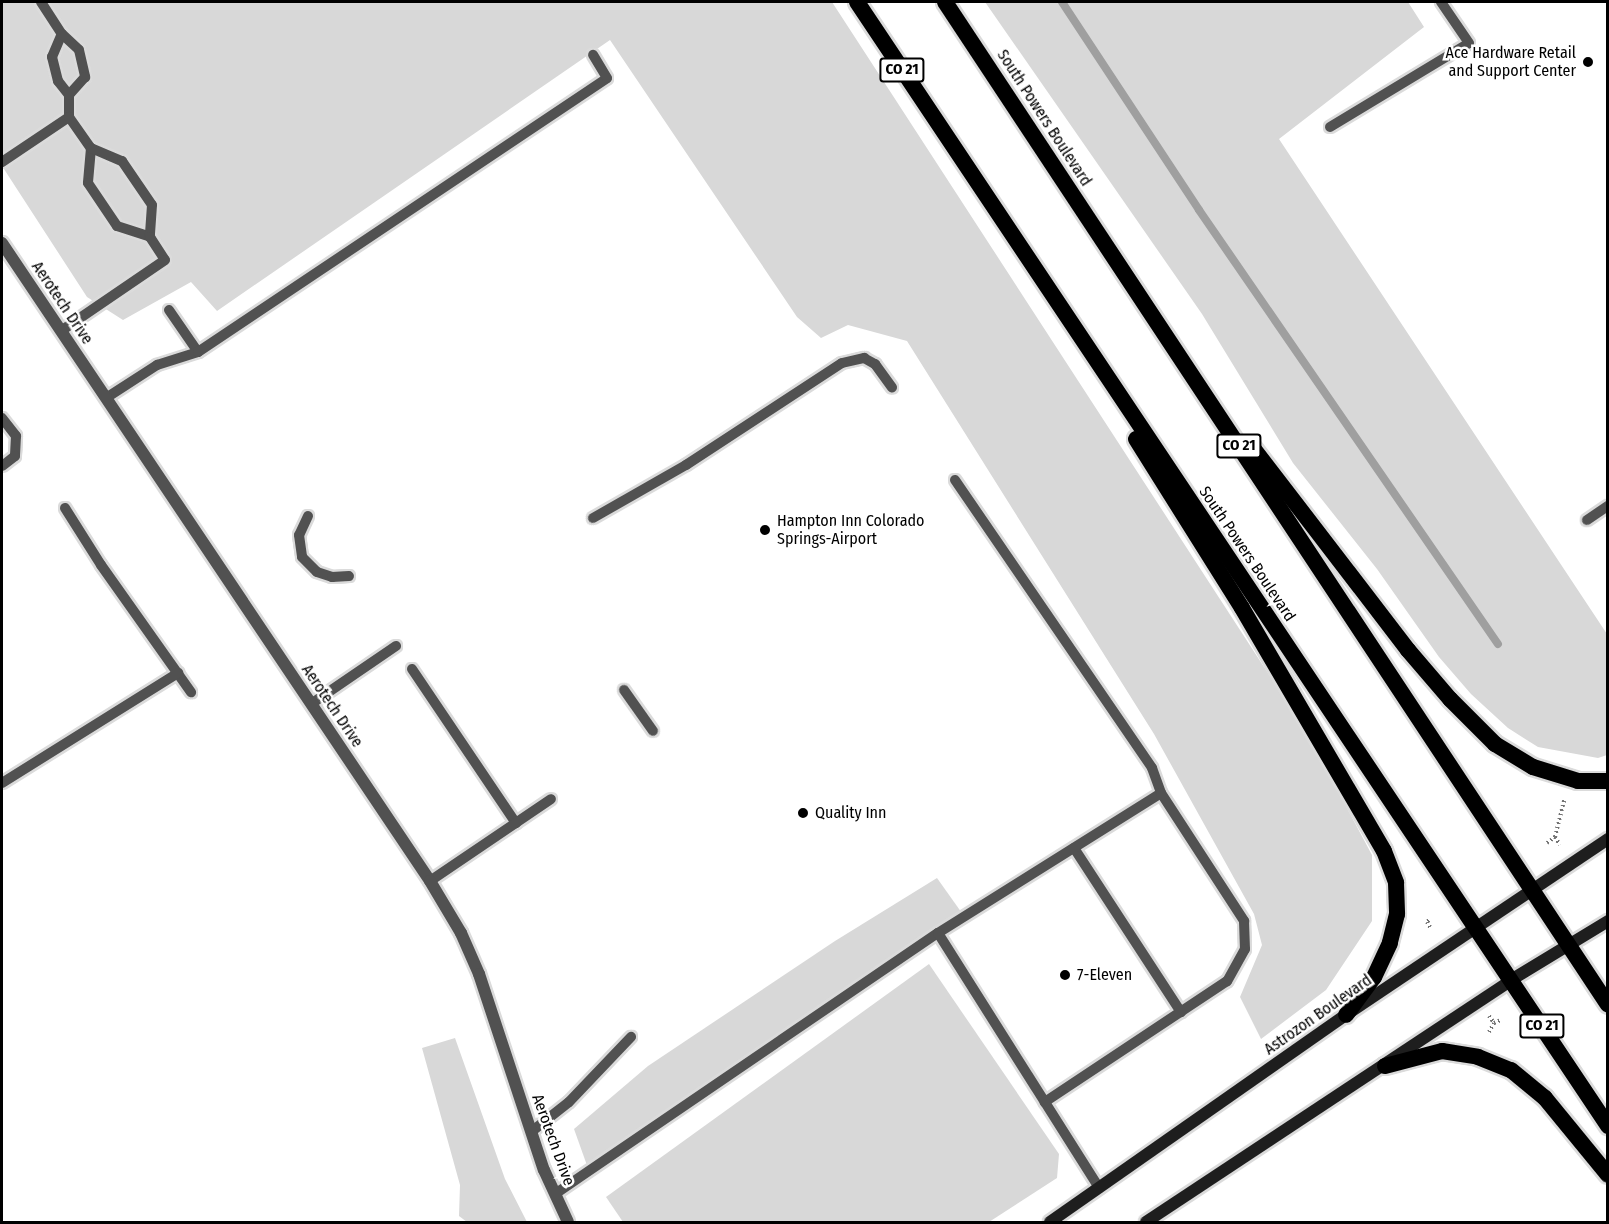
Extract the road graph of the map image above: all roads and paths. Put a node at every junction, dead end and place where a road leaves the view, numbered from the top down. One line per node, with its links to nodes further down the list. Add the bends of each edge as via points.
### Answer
1 (41, 2): 5 (lane)
2 (857, 2): 10 (highway, South Powers Boulevard / CO 21)
3 (945, 2): 16 (highway, South Powers Boulevard / CO 21)
4 (1441, 2): 9 (lane, via 1469,43)
5 (62, 34): 7 (lane, via 52,57 58,81); 7 (lane, via 79,50 85,77)
6 (593, 55): 18 (lane, via 607,78)
7 (69, 95): 8 (lane)
8 (69, 117): 11 (lane); 12 (lane)
9 (1330, 127)
10 (948, 138): 53 (highway, South Powers Boulevard / CO 21); 59 (highway, via 1242,608 1384,851 1396,883 1396,920 1374,977)
11 (91, 148): 13 (lane, via 122,161 152,205); 13 (lane, via 88,183 117,226)
12 (2, 162)
13 (150, 237): 17 (lane, via 165,260)
14 (2, 243): 17 (street, Aerotech Drive)
15 (169, 310): 18 (lane)
16 (1158, 323): 37 (highway, via 1450,699 1495,744 1533,766 1578,781); 49 (highway, South Powers Boulevard / CO 21)
17 (61, 331): 20 (street, Aerotech Drive)
18 (198, 352): 20 (lane, via 157,365)
19 (892, 387): 27 (lane, via 875,364 864,358 842,363 686,465)
20 (106, 398): 35 (street, Aerotech Drive)
21 (2, 418): 22 (lane, via 16,436 15,456)
22 (2, 466)
23 (955, 480): 40 (lane, via 1152,768)
24 (1608, 506): 28 (lane)
25 (65, 508): 32 (lane)
26 (308, 516): 29 (lane, via 299,535 302,557 317,572 332,577)
27 (593, 518)
28 (1587, 520)
29 (349, 576)
30 (396, 646): 35 (lane)
31 (412, 669): 42 (lane)
32 (178, 673): 34 (lane); 38 (lane)
33 (624, 690): 36 (lane)
34 (191, 692)
35 (311, 704): 48 (street, Aerotech Drive)
36 (653, 731)
37 (1608, 781)
38 (2, 783)
39 (1566, 792): 43 (path)
40 (1161, 794): 47 (lane); 58 (lane, via 1245,921 1245,948 1227,981)
41 (551, 799): 42 (lane)
42 (516, 823): 48 (lane)
43 (1555, 837): 45 (path); 46 (path)
44 (1608, 839): 49 (main road, Astrozon Boulevard)
45 (1547, 843)
46 (1560, 845)
47 (1074, 848): 54 (lane); 58 (lane)
48 (430, 881): 66 (street, Aerotech Drive, via 461,933 479,974)
49 (1532, 891): 53 (main road, Astrozon Boulevard); 55 (highway, South Powers Boulevard / CO 21)
50 (1430, 920): 52 (path)
51 (1608, 921): 55 (main road)
52 (1430, 927)
53 (1475, 927): 56 (highway, South Powers Boulevard / CO 21); 59 (main road, Astrozon Boulevard)
54 (938, 933): 64 (lane); 69 (lane)
55 (1568, 947): 56 (main road); 57 (highway, South Powers Boulevard / CO 21)
56 (1511, 980): 63 (main road); 65 (highway, South Powers Boulevard / CO 21)
57 (1608, 1005)
58 (1180, 1012): 64 (lane)
59 (1346, 1015): 68 (main road, Astrozon Boulevard)
60 (1494, 1023): 61 (path)
61 (1490, 1032)
62 (631, 1037): 66 (lane, via 568,1102)
63 (1384, 1066): 67 (highway, via 1442,1051 1478,1057 1511,1070 1545,1098); 72 (main road)
64 (1045, 1102): 68 (lane)
65 (1608, 1126)
66 (531, 1132): 69 (street, Aerotech Drive)
67 (1608, 1175)
68 (1099, 1188): 71 (main road, Astrozon Boulevard)
69 (555, 1194): 70 (street, Aerotech Drive)
70 (568, 1222)
71 (1050, 1222)
72 (1146, 1222)

